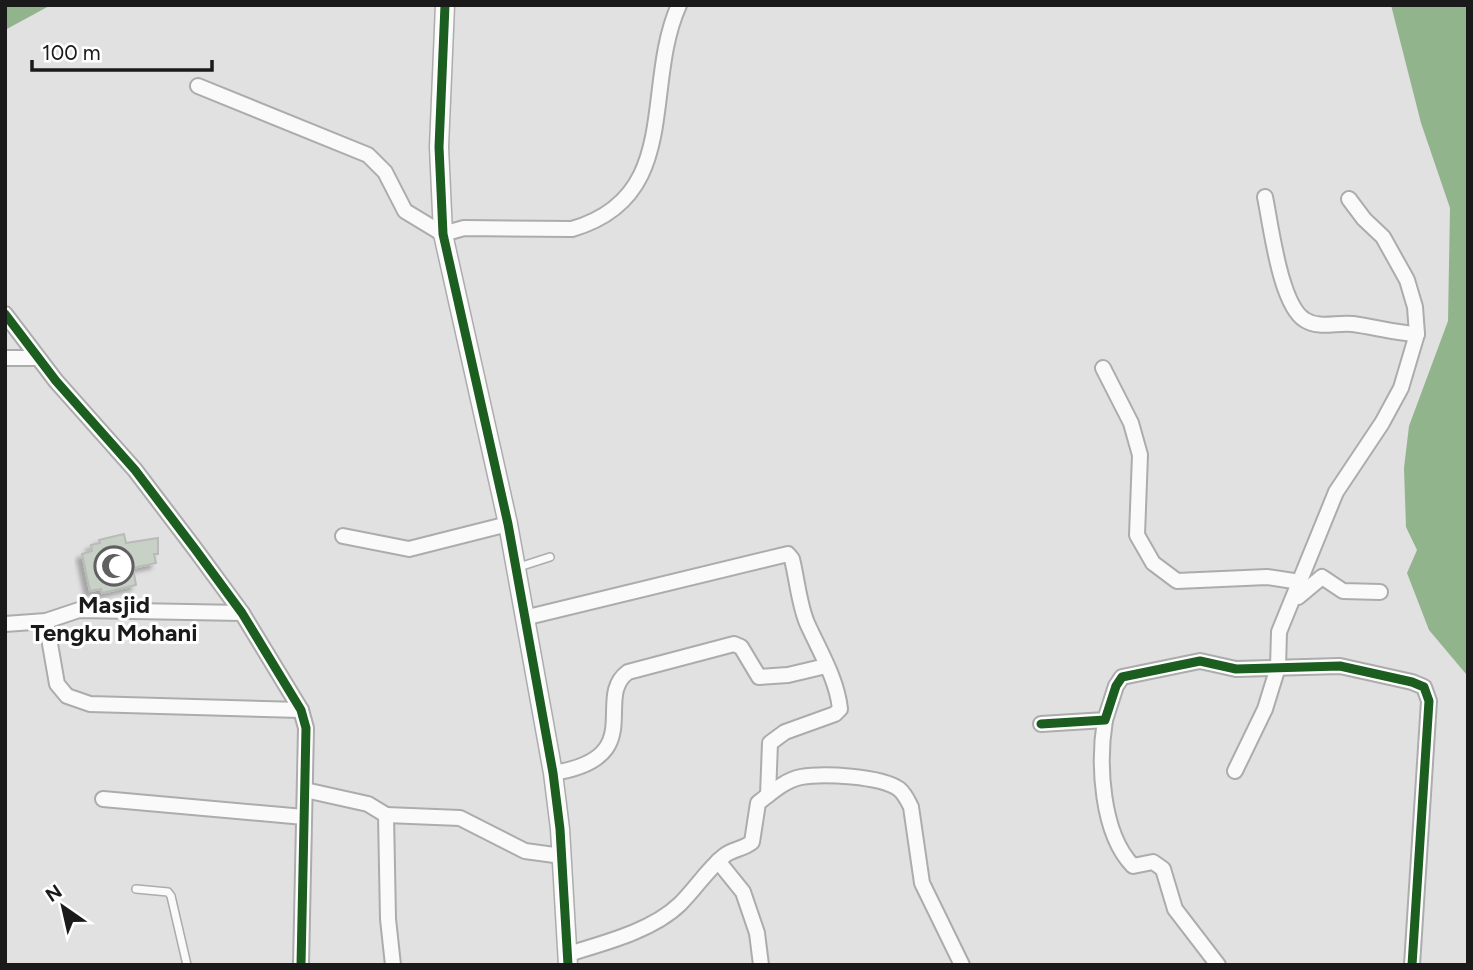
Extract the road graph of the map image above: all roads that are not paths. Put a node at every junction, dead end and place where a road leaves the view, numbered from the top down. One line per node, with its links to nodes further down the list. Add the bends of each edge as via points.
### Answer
1 (446, 5): 6 (street, via 439,147)
2 (679, 5): 6 (street, via 663,58 649,159 642,176 614,209 572,229 464,228)
3 (198, 86): 6 (street, via 368,155 385,172 405,211)
4 (1265, 197): 8 (street, via 1280,271 1298,315 1320,325 1350,323)
5 (1349, 199): 8 (street, via 1383,237 1402,270 1415,307)
6 (443, 234): 12 (street)
7 (5, 314): 10 (street)
8 (1417, 334): 16 (street, via 1401,388 1336,492)
9 (5, 358): 10 (street)
10 (38, 358): 19 (street, via 135,470)
11 (1103, 368): 16 (street, via 1131,423 1140,455 1137,535 1153,563 1177,582 1267,577)
12 (508, 524): 13 (street, via 409,549); 15 (street)
13 (343, 536)
14 (550, 556): 15 (lane)
15 (515, 568): 20 (street)
16 (1300, 582): 18 (street)
17 (1380, 592): 18 (street, via 1343,591 1318,578)
18 (1292, 603): 24 (street, via 1279,632)
19 (242, 613): 21 (street, via 79,610); 25 (street)
20 (524, 618): 23 (street, via 788,554 807,622); 29 (street)
21 (47, 621): 22 (street); 25 (street, via 57,684 67,696 90,704)
22 (5, 624)
23 (826, 666): 29 (street, via 759,677 741,647 734,644 628,672 618,682 606,749 587,765); 31 (street, via 840,709 785,732 770,744)
24 (1278, 667): 26 (street, via 1236,669 1200,661 1129,674 1116,686); 28 (street, via 1265,709); 45 (street, via 1340,666 1412,682 1429,695)
25 (302, 710): 30 (street)
26 (1105, 720): 27 (street); 44 (street, via 1100,766 1111,825 1133,866 1153,862 1163,869 1175,909)
27 (1041, 724)
28 (1235, 771)
29 (553, 773): 35 (street)
30 (305, 790): 33 (street, via 368,804); 34 (street)
31 (768, 795): 36 (street, via 756,809 752,842); 43 (street, via 801,777 859,777 898,788 911,807 922,883)
32 (103, 799): 34 (street)
33 (386, 815): 35 (street, via 460,818 525,851); 41 (street)
34 (303, 817): 40 (street)
35 (562, 856): 38 (street)
36 (718, 862): 38 (street, via 680,904 656,920); 42 (street, via 743,892 757,933)
37 (136, 890): 39 (lane, via 171,896)
38 (568, 959)
39 (187, 965)
40 (301, 965)
41 (393, 965)
42 (761, 965)
43 (962, 965)
44 (1218, 965)
45 (1412, 965)

